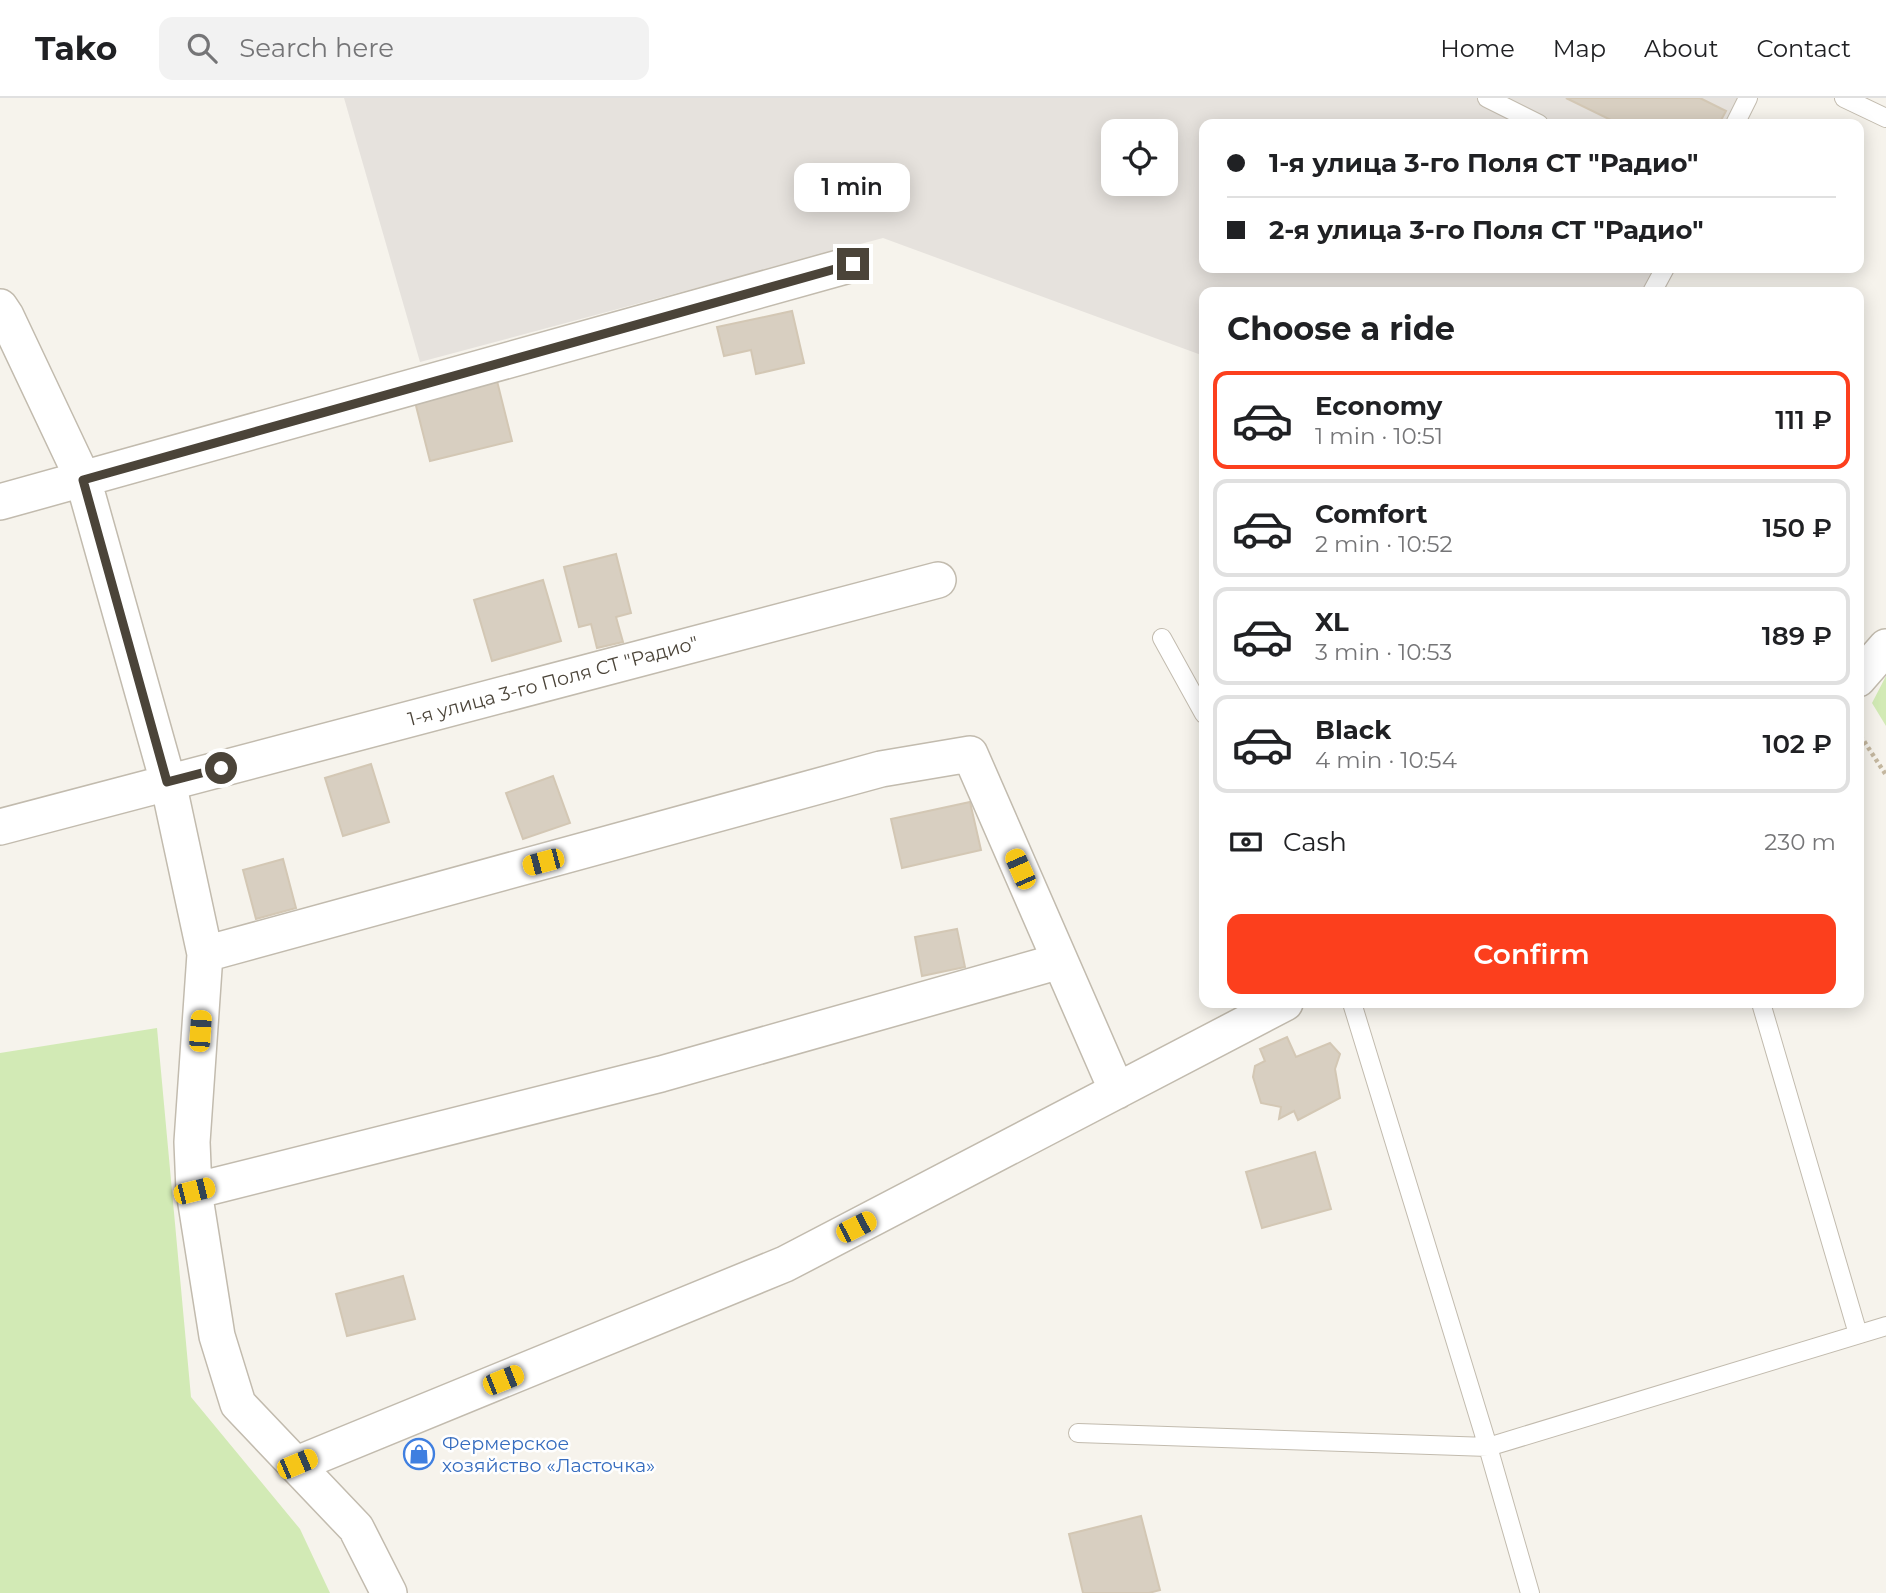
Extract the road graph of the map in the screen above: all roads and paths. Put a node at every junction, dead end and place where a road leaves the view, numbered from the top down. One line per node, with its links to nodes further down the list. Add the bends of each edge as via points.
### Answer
1 (1487, 98): 5 (lane)
2 (1748, 98): 6 (lane)
3 (1844, 98): 4 (lane)
4 (1886, 118)
5 (1529, 119)
6 (1738, 119)
7 (853, 264): 9 (street)
8 (0, 307): 9 (street)
9 (83, 480): 10 (street); 18 (street)
10 (0, 502)
11 (938, 580): 18 (street, 1-я улица 3-го Поля СТ "Радио")
12 (1162, 638): 15 (lane)
13 (1886, 647): 14 (street)
14 (1864, 672)
15 (1199, 706)
16 (1864, 741): 17 (path)
17 (1886, 775)
18 (167, 782): 19 (street, 1-я улица 3-го Поля СТ "Радио"); 20 (street)
19 (0, 827)
20 (205, 954): 21 (street, via 881,769 970,754); 26 (street, via 192,1142)
21 (1060, 961): 25 (street); 26 (street, via 660,1074)
22 (1275, 1008): 25 (street)
23 (1354, 1008): 30 (lane)
24 (1762, 1008): 28 (lane)
25 (1117, 1091): 31 (street, via 785,1264)
26 (194, 1191): 31 (street, via 216,1336 238,1404)
27 (1886, 1325): 28 (lane)
28 (1858, 1334): 30 (lane)
29 (1078, 1433): 30 (lane)
30 (1488, 1447): 33 (lane)
31 (297, 1464): 32 (street, via 356,1528)
32 (389, 1593)
33 (1530, 1593)

